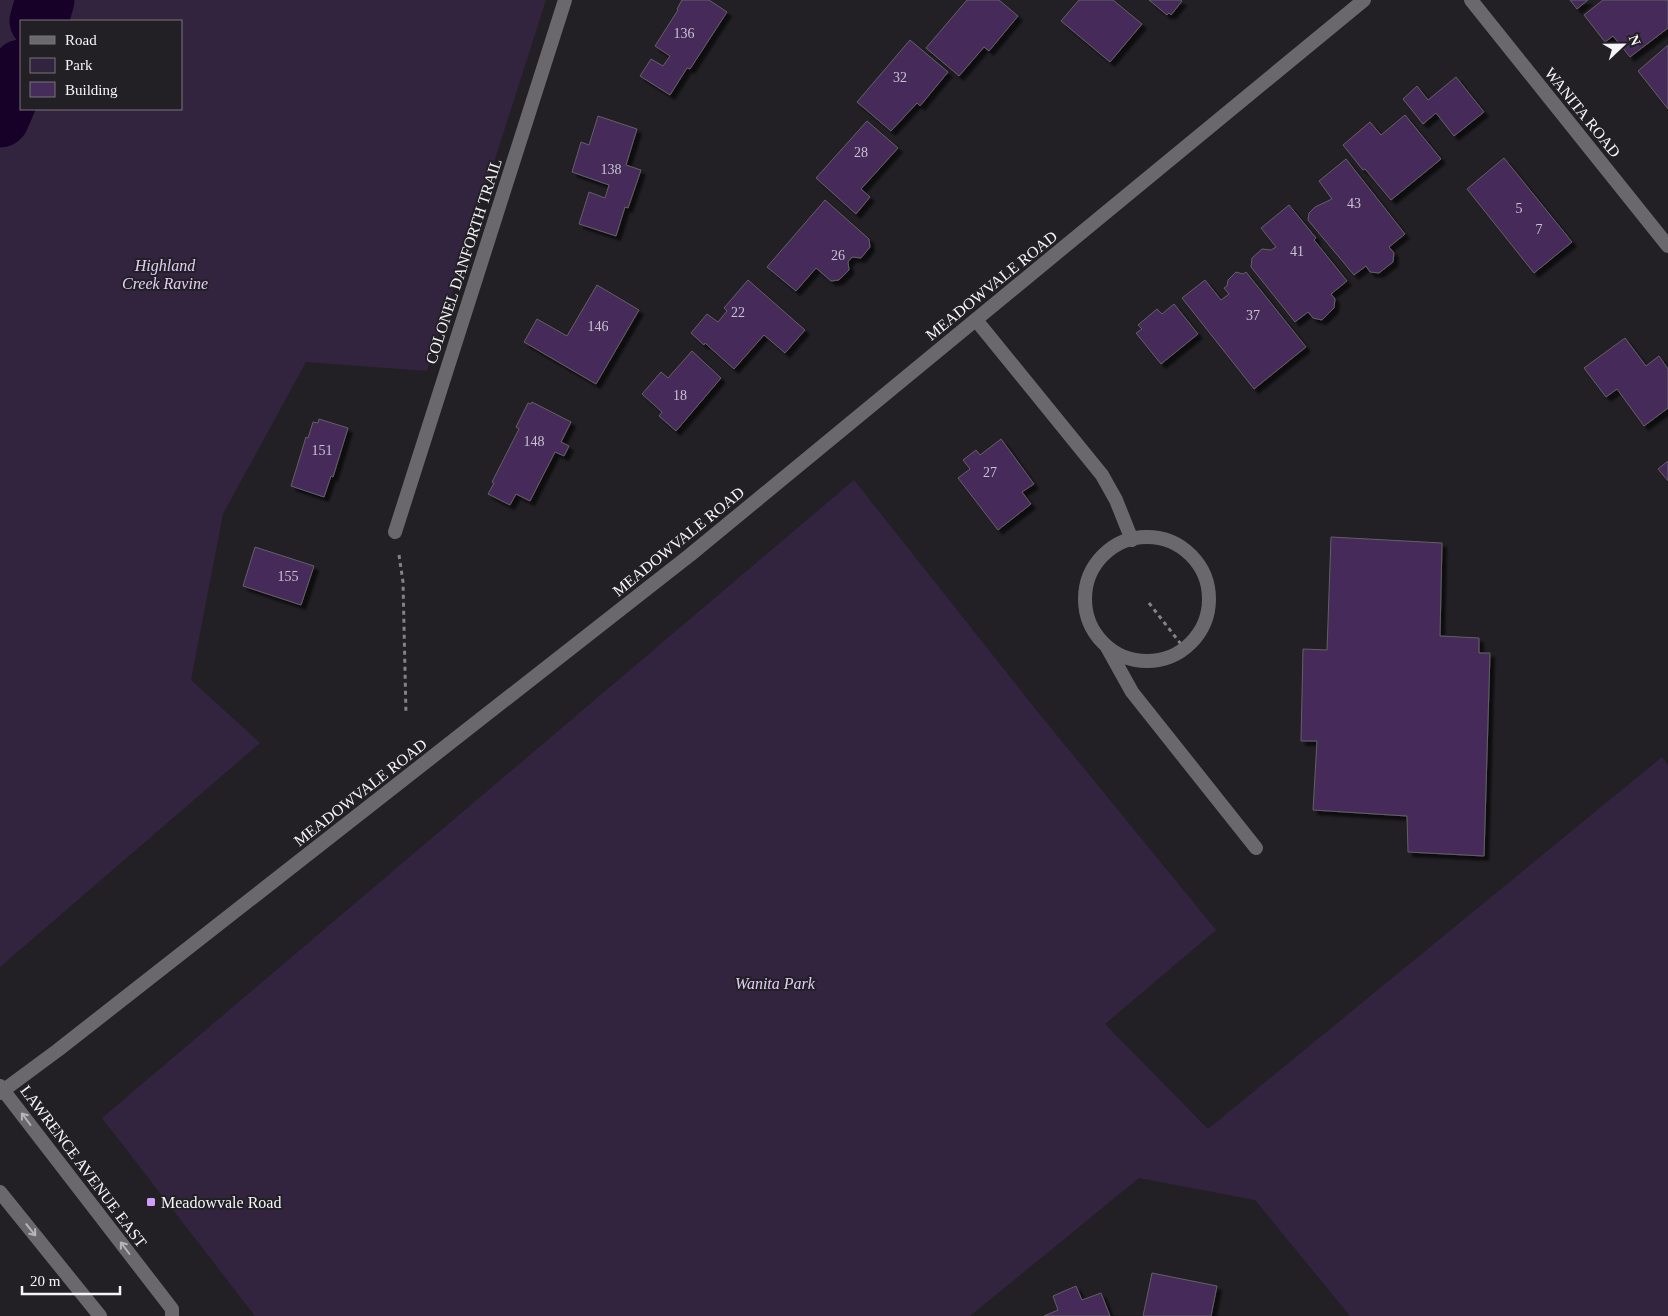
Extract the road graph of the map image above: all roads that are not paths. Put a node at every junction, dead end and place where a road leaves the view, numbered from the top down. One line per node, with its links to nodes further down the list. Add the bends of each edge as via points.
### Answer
1 (564, 0): 6 (street, COLONEL DANFORTH TRAIL)
2 (1364, 0): 5 (street, MEADOWVALE ROAD)
3 (1471, 0): 4 (street, WANITA ROAD)
4 (1668, 246)
5 (976, 320): 7 (street, via 1102,475); 10 (street, MEADOWVALE ROAD, via 690,555 65,1044)
6 (395, 532)
7 (1132, 540): 8 (street, via 1103,555 1091,572 1085,592 1087,613 1094,632); 8 (street, via 1140,537 1162,539 1181,547 1196,561 1206,580 1209,600 1206,619 1196,637 1182,651 1164,659 1144,661 1124,657)
8 (1107, 647): 9 (street, via 1132,692)
9 (1256, 848)
10 (1, 1090): 13 (street, LAWRENCE AVENUE EAST, one-way to 10, via 172,1310)
11 (0, 1192): 12 (street, one-way to 12)
12 (100, 1316)
13 (172, 1316)

